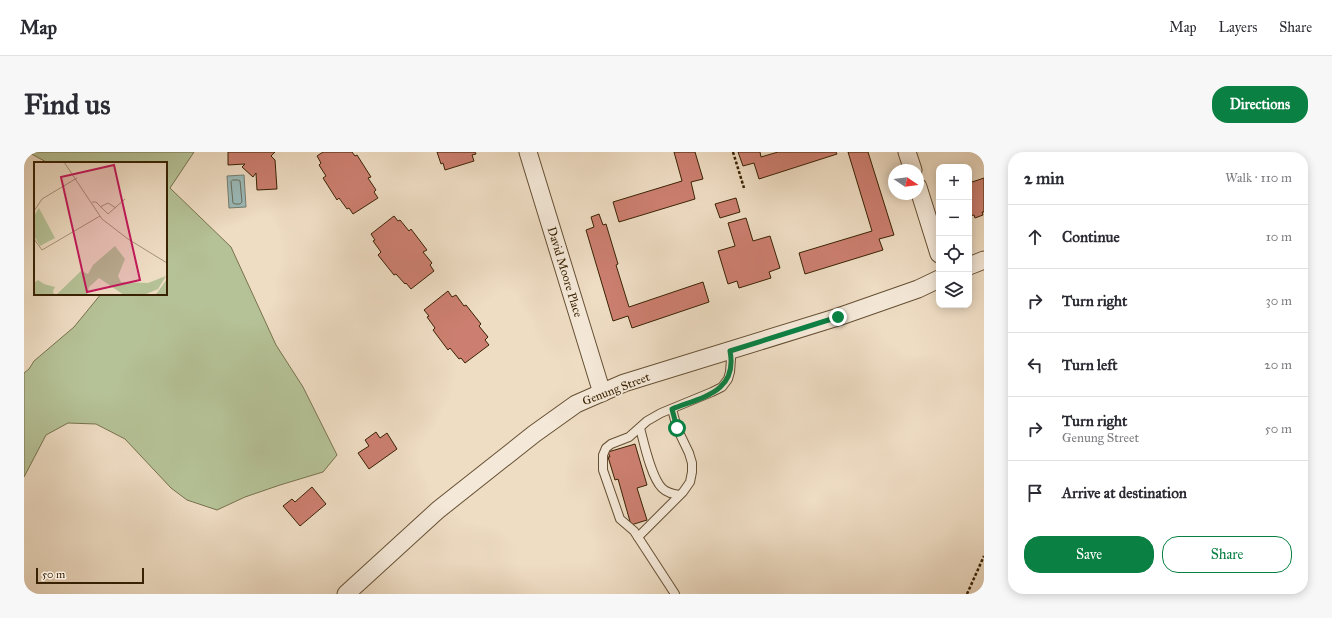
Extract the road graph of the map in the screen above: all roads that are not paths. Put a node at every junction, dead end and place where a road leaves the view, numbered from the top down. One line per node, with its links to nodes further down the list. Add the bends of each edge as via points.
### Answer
1 (528, 152): 10 (street, David Moore Place)
2 (907, 152): 3 (street)
3 (911, 164)
4 (922, 200): 5 (street)
5 (936, 244)
6 (984, 260): 7 (street)
7 (972, 265)
8 (936, 280): 9 (street, Genung Street, via 838,317)
9 (730, 351): 10 (street, Genung Street, via 624,383); 11 (lane, via 730,372 722,387)
10 (602, 393): 15 (street, Genung Street, via 576,404 528,438 438,510)
11 (672, 409): 12 (lane, via 646,421); 13 (lane, via 692,463 690,482)
12 (640, 428): 13 (lane, via 657,482 666,491); 14 (lane, via 629,437 611,444 603,455 604,470 620,518)
13 (679, 496): 14 (lane)
14 (638, 537): 16 (lane)
15 (346, 594)
16 (675, 594)

